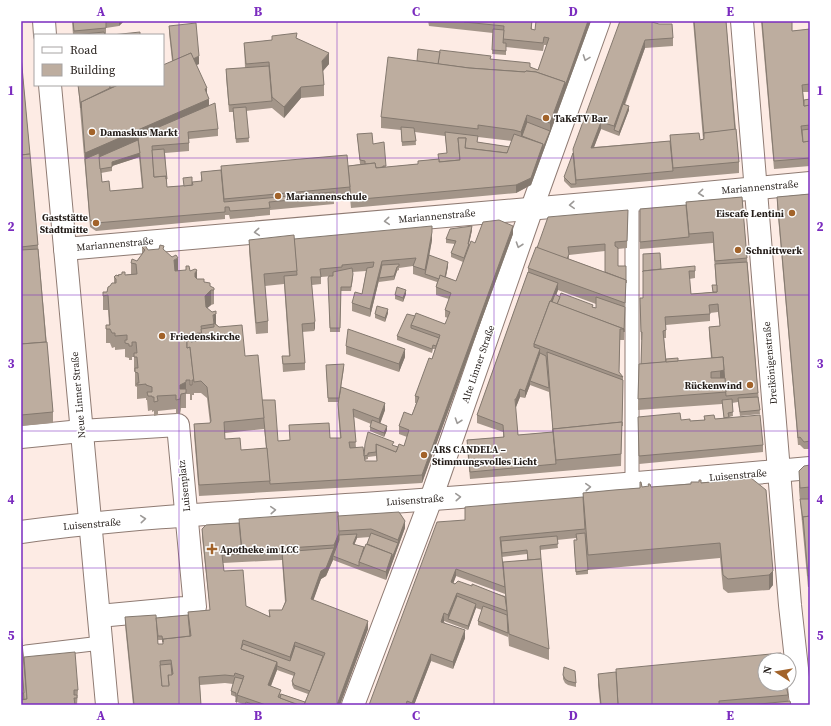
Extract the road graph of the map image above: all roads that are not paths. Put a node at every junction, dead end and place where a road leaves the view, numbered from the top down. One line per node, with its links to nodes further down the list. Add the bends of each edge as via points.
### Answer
1 (44, 21): 4 (street)
2 (599, 21): 9 (street, Alte Linner Straße, one-way to 9)
3 (742, 21): 7 (street, Dreikönigenstraße)
4 (45, 34)
5 (50, 86): 10 (street, Neue Linner Straße)
6 (810, 183): 7 (street, Mariannenstraße)
7 (755, 188): 8 (street, Mariannenstraße, one-way to 8); 14 (street, Dreikönigenstraße)
8 (632, 200): 9 (street, Mariannenstraße, one-way to 9); 15 (lane)
9 (532, 208): 10 (street, Mariannenstraße, one-way to 10); 16 (street, Alte Linner Straße, one-way to 16)
10 (65, 249): 11 (street, Neue Linner Straße)
11 (81, 431): 12 (street, Luisenplatz); 17 (street, Luisenplatz, via 178,425); 18 (street, Neue Linner Straße)
12 (21, 437)
13 (810, 468): 14 (street, Luisenstraße)
14 (779, 471): 15 (street, Luisenstraße); 25 (street, Dreikönigenstraße, via 790,605)
15 (632, 484): 16 (street, Luisenstraße, one-way to 15)
16 (431, 499): 17 (street, Luisenstraße, one-way to 16); 24 (street, Alte Linner Straße)
17 (187, 516): 18 (street, Luisenstraße, one-way to 17); 20 (street, Luisenplatz, via 195,607)
18 (90, 524): 19 (street, Luisenstraße); 20 (street, Neue Linner Straße)
19 (21, 532)
20 (99, 616): 21 (street, Neue Linner Straße)
21 (101, 643): 22 (lane); 23 (street, Neue Linner Straße)
22 (26, 652)
23 (107, 705)
24 (353, 705)
25 (802, 705)

